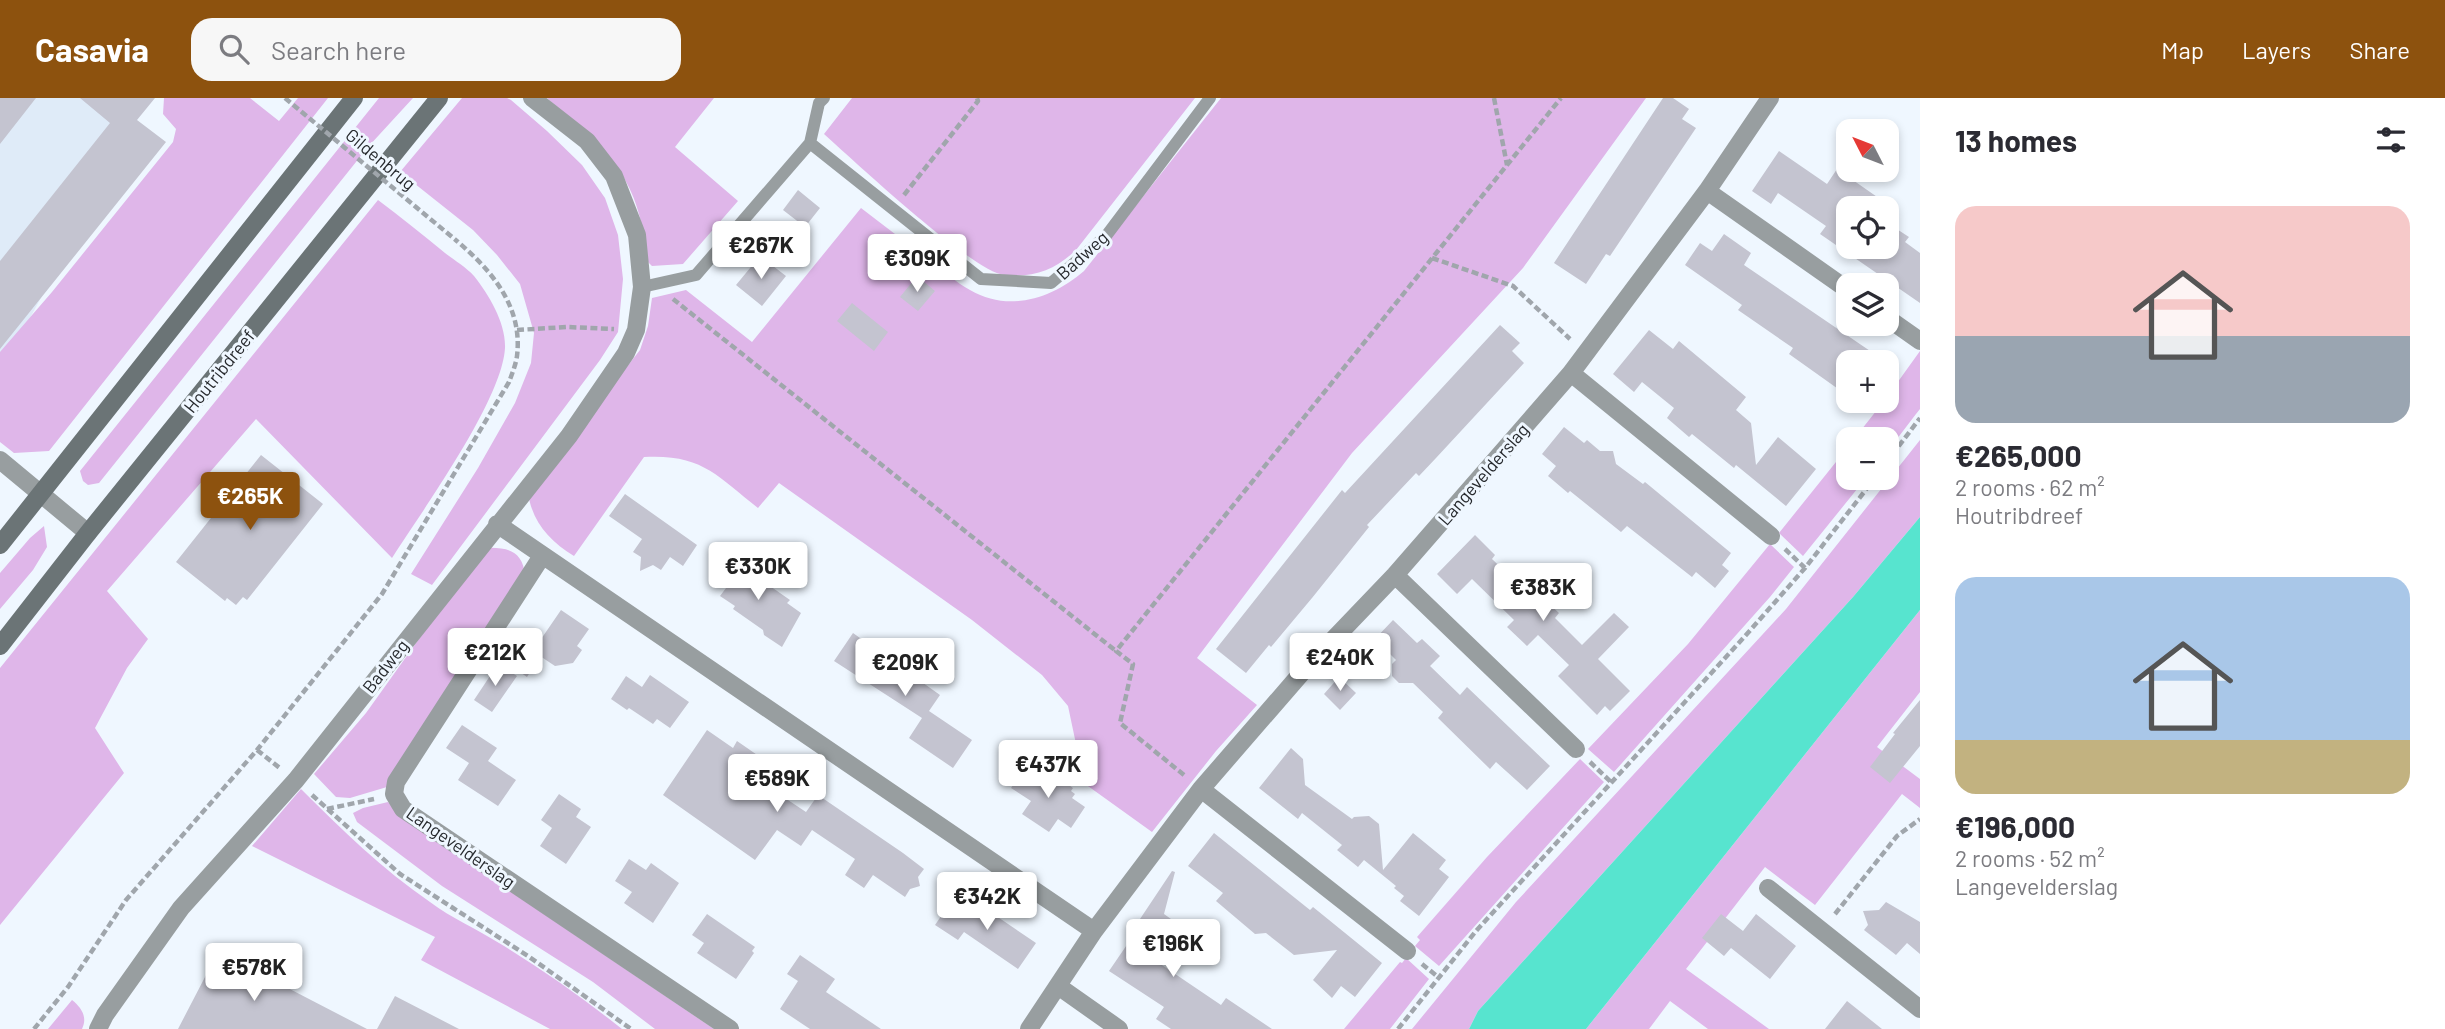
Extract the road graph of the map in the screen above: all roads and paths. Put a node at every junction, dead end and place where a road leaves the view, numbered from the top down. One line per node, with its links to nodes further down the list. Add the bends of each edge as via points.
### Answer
1 (285, 98): 19 (path, Gildenbrug, bridge, via 485,265 506,294)
2 (354, 98): 28 (main road)
3 (439, 98): 30 (main road, Houtribdreef)
4 (532, 98): 17 (street, Badweg, via 587,141 614,176 637,235)
5 (824, 98): 11 (lane)
6 (977, 98): 14 (path)
7 (1210, 98): 11 (lane, Badweg, via 1106,236 1051,283 981,279)
8 (1494, 98): 12 (path)
9 (1561, 98): 12 (path)
10 (1770, 98): 13 (street, Langevelderslag)
11 (810, 143): 17 (lane, via 696,275)
12 (1507, 165): 15 (path)
13 (1706, 191): 16 (street); 22 (street, Langevelderslag)
14 (901, 199)
15 (1432, 258): 22 (path, via 1513,286); 36 (path)
16 (1836, 282)
17 (648, 286): 20 (street, Badweg); 36 (path)
18 (1899, 326): 21 (street)
19 (517, 330): 20 (path); 38 (path, via 517,357 509,382 383,594)
20 (636, 330): 29 (street, Badweg, via 626,354 569,436)
21 (1920, 341)
22 (1585, 354): 23 (street, Langevelderslag)
23 (1571, 373): 31 (street); 34 (street, Langevelderslag)
24 (1920, 418): 25 (path)
25 (1899, 446)
26 (0, 460): 28 (street)
27 (1866, 490): 40 (path, via 1805,568)
28 (41, 493): 30 (street); 32 (main road)
29 (497, 524): 33 (street); 39 (street, Badweg)
30 (88, 533): 35 (main road, Houtribdreef)
31 (1771, 536)
32 (0, 545)
33 (542, 556): 42 (street, Langevelderslag, via 396,782); 46 (street)
34 (1395, 575): 37 (street); 41 (street, Langevelderslag, via 1305,669)
35 (0, 646)
36 (1116, 651): 41 (path, via 1133,664 1121,723)
37 (1576, 749): 40 (path)
38 (257, 750): 39 (path); 51 (path, via 126,900)
39 (296, 780): 43 (path); 52 (street, Badweg, via 181,908)
40 (1612, 783): 57 (path, via 1476,931)
41 (1201, 789): 46 (street, Langevelderslag); 48 (street)
42 (394, 794): 43 (path); 54 (street, Langevelderslag, via 403,809)
43 (327, 809): 53 (path, via 400,874)
44 (1920, 819): 47 (path, via 1897,836)
45 (1768, 888): 47 (street)
46 (1094, 931): 49 (street, Langevelderslag)
47 (1822, 931): 50 (street)
48 (1407, 951)
49 (1058, 986): 55 (street, Langevelderslag); 56 (street)
50 (1920, 1009)
51 (34, 1029)
52 (98, 1029)
53 (631, 1029)
54 (730, 1029)
55 (1030, 1029)
56 (1119, 1029)
57 (1398, 1029)

